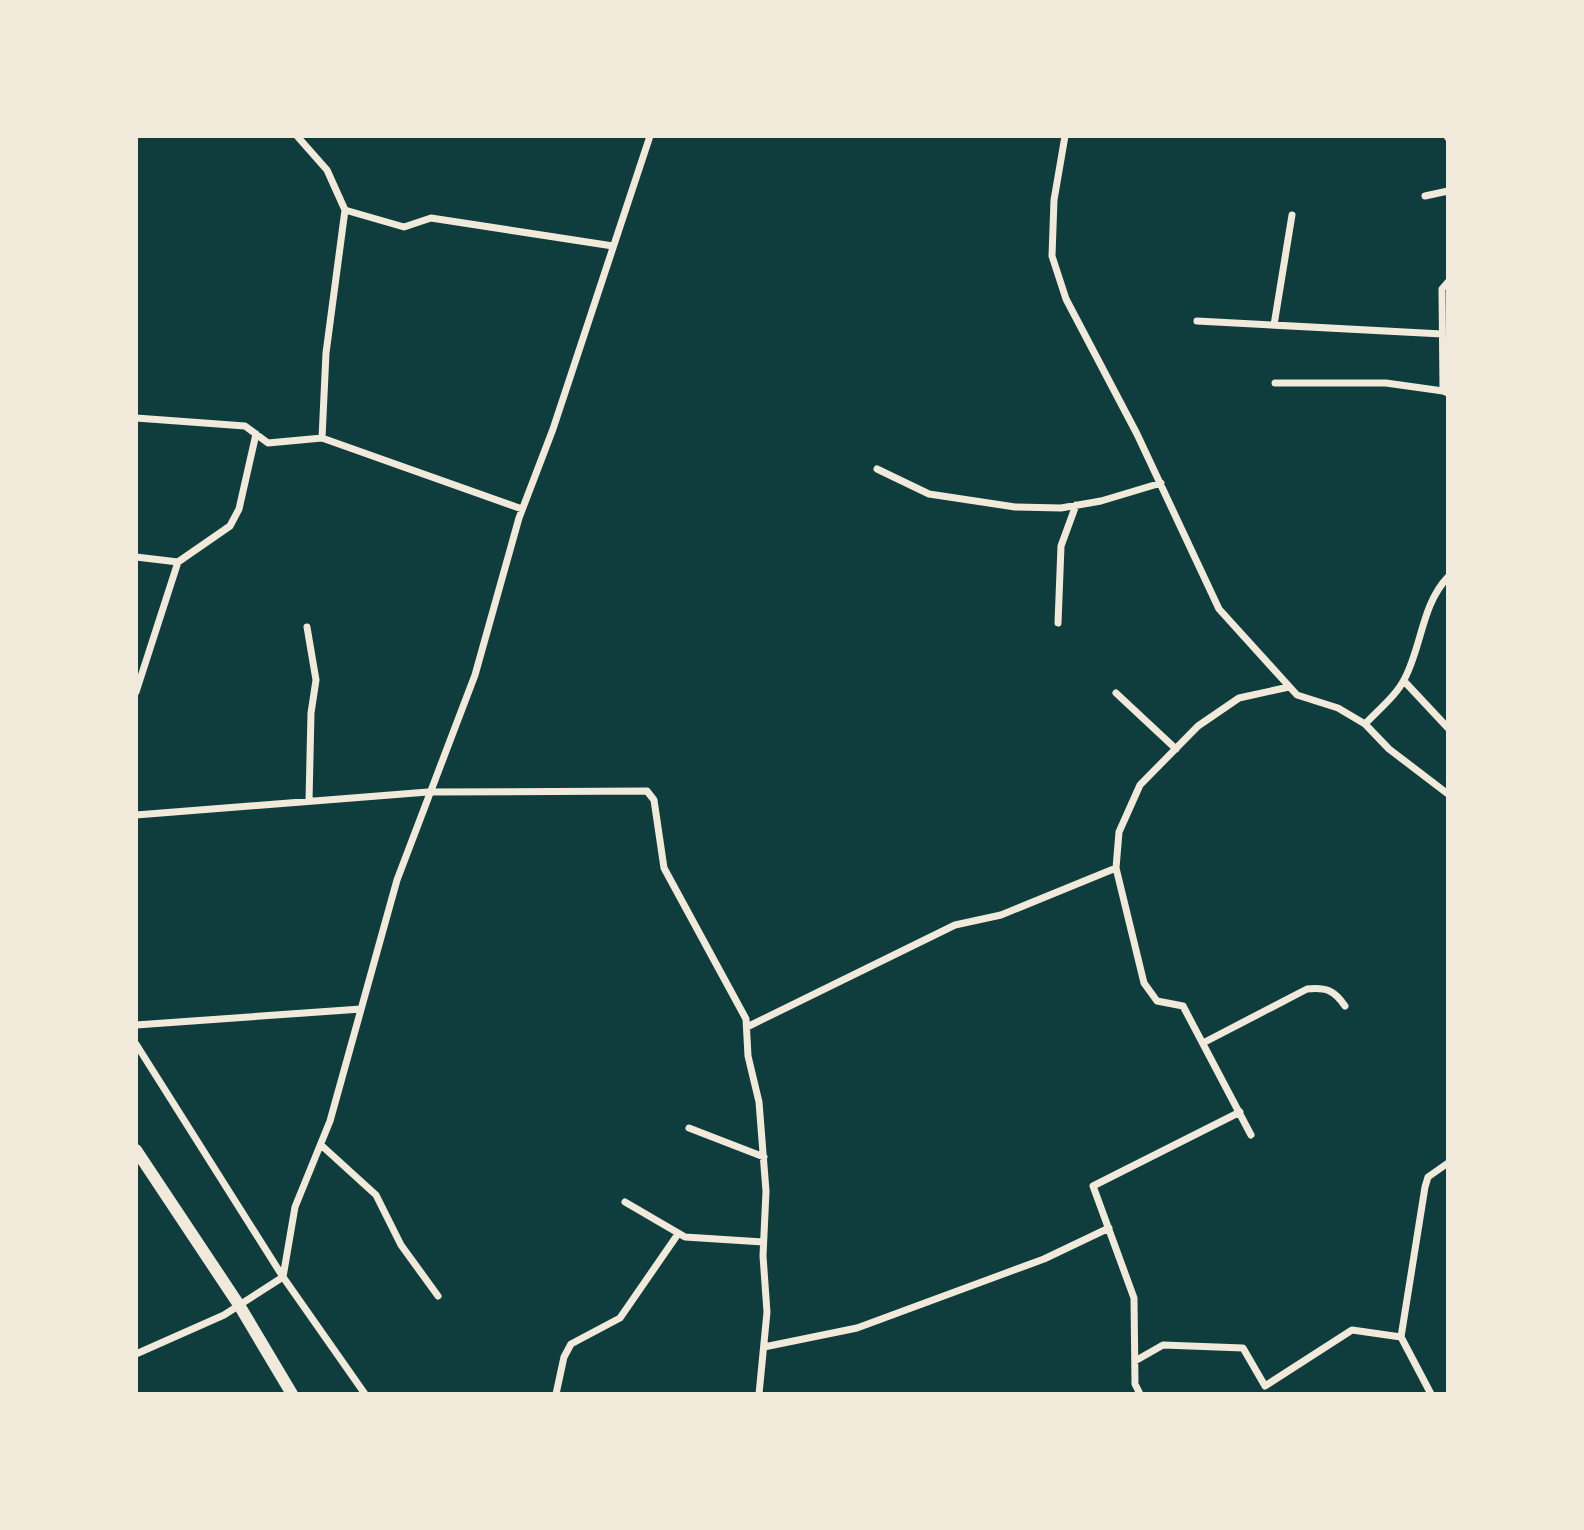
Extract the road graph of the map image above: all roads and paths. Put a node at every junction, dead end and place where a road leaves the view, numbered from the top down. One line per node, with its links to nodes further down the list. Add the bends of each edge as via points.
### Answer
1 (297, 136): 6 (street, via 327,170)
2 (650, 136): 8 (street)
3 (1065, 136): 19 (street, via 1054,200 1052,256 1066,299)
4 (1447, 191): 5 (street)
5 (1425, 196)
6 (345, 210): 8 (street, via 404,227 431,218 465,221); 17 (street, via 326,352)
7 (1292, 215): 11 (street)
8 (613, 246): 21 (street)
9 (1447, 282): 12 (street, via 1442,289)
10 (1197, 321): 11 (street)
11 (1274, 325): 12 (street)
12 (1442, 334): 14 (street)
13 (1275, 383): 14 (street, via 1387,383)
14 (1445, 392)
15 (136, 418): 16 (street, via 245,426)
16 (256, 434): 17 (street, via 268,443); 23 (street, via 239,509 230,526)
17 (322, 438): 21 (street)
18 (877, 468): 20 (street, via 929,494 1015,507)
19 (1161, 483): 20 (street); 28 (street, via 1219,609)
20 (1076, 505): 25 (street, via 1061,546)
21 (522, 509): 34 (street, via 475,675)
22 (136, 557): 23 (street)
23 (178, 562): 29 (street)
24 (1447, 577): 27 (street, via 1428,607)
25 (1058, 623)
26 (307, 627): 36 (street, via 316,681)
27 (1404, 681): 31 (street); 32 (street)
28 (1289, 687): 31 (street, via 1297,695 1338,708); 33 (street, via 1239,698 1198,726)
29 (136, 692)
30 (1116, 693): 33 (street)
31 (1365, 724): 35 (street)
32 (1447, 728)
33 (1176, 749): 38 (street, via 1140,785 1119,832)
34 (428, 792): 36 (street); 40 (street, via 397,880); 42 (street, via 648,791 654,800 664,868)
35 (1447, 794)
36 (309, 801): 37 (street)
37 (136, 815)
38 (1116, 868): 42 (street, via 1001,915 955,925); 43 (street, via 1144,983 1157,1001 1184,1006)
39 (1345, 1006): 43 (street, via 1323,987 1307,989)
40 (361, 1009): 41 (street); 48 (street)
41 (136, 1025)
42 (747, 1027): 50 (street)
43 (1203, 1043): 45 (street)
44 (136, 1044): 56 (street)
45 (1240, 1112): 47 (street); 53 (street, via 1093,1186)
46 (689, 1128): 50 (street)
47 (1251, 1135)
48 (321, 1145): 56 (street, via 295,1207); 57 (street, via 376,1195 401,1245)
49 (136, 1150): 58 (street)
50 (764, 1157): 55 (street)
51 (1447, 1163): 59 (street, via 1429,1177 1425,1187)
52 (625, 1202): 54 (street)
53 (1109, 1228): 60 (street, via 1044,1259 858,1328); 62 (street, via 1134,1298)
54 (678, 1234): 55 (street); 65 (street, via 620,1318 566,1350)
55 (764, 1242): 60 (street)
56 (283, 1277): 58 (street); 64 (street)
57 (438, 1296)
58 (239, 1305): 61 (street); 63 (street)
59 (1401, 1337): 62 (street, via 1352,1330 1265,1386 1243,1348 1163,1345); 68 (street)
60 (764, 1347): 66 (street)
61 (136, 1354)
62 (1135, 1361): 67 (street)
63 (292, 1394)
64 (365, 1394)
65 (556, 1394)
66 (759, 1394)
67 (1140, 1394)
68 (1431, 1394)

